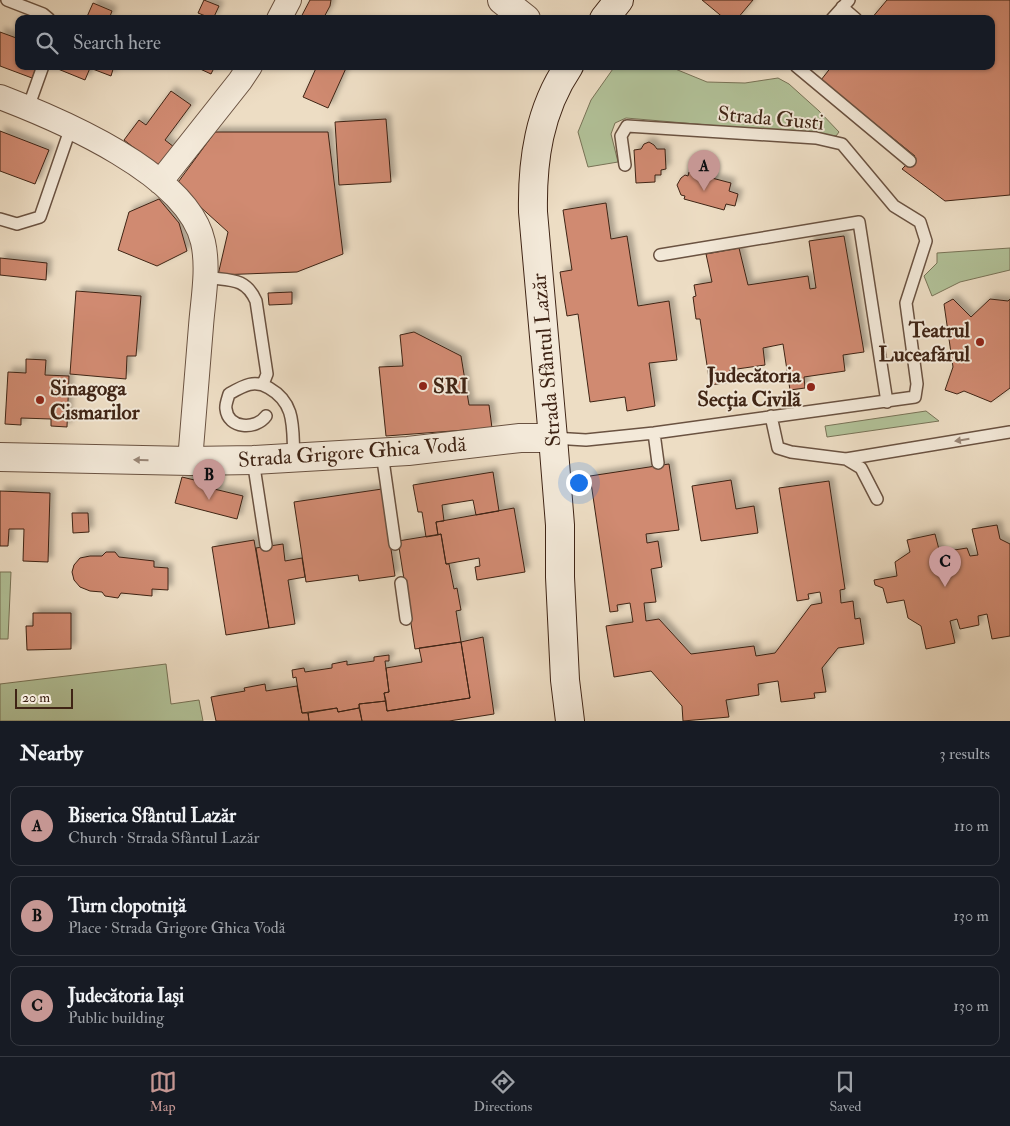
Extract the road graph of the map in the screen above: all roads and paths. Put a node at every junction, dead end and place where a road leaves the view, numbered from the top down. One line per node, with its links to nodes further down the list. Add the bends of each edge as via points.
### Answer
1 (7, 0): 5 (lane)
2 (289, 0): 6 (street)
3 (502, 0): 7 (main road)
4 (846, 4): 8 (lane); 9 (lane)
5 (44, 15)
6 (281, 15)
7 (521, 15)
8 (836, 15)
9 (853, 15)
10 (42, 70): 15 (lane)
11 (247, 70): 19 (street)
12 (565, 70): 29 (main road, Strada Sfântul Lazăr, via 547,106 532,178)
13 (801, 70): 17 (lane)
14 (0, 98): 15 (street)
15 (28, 108): 16 (street)
16 (71, 127): 19 (street, via 118,151); 20 (lane, via 40,217 17,224)
17 (910, 161)
18 (625, 165): 24 (lane, Strada Gusti, via 621,136 627,126 816,138 842,144 894,206 920,222 926,241 906,302 916,397)
19 (160, 182): 22 (street, via 197,224 203,243)
20 (0, 219)
21 (660, 255): 24 (lane, via 859,222)
22 (205, 277): 23 (lane, via 242,282 252,291 267,374); 35 (street)
23 (262, 384): 25 (lane, via 246,384 229,394 225,408 229,420 239,425 253,426); 32 (lane, via 281,395 290,410)
24 (887, 402): 26 (lane)
25 (266, 416)
26 (771, 416): 28 (lane); 33 (lane, via 778,448)
27 (1010, 432): 33 (lane, one-way to 33)
28 (654, 433): 29 (lane, via 586,440); 36 (lane)
29 (553, 438): 30 (main road, Strada Grigore Ghica Vodă, via 520,438); 42 (main road, Strada Sfântul Lazăr, via 560,525)
30 (382, 453): 32 (main road, Strada Grigore Ghica Vodă); 38 (lane)
31 (0, 457): 35 (main road, Strada Grigore Ghica Vodă, one-way to 31)
32 (294, 458): 34 (main road, Strada Grigore Ghica Vodă)
33 (846, 459): 37 (lane, via 861,468)
34 (253, 460): 35 (main road, Strada Grigore Ghica Vodă); 39 (lane)
35 (190, 461)
36 (658, 463)
37 (877, 499)
38 (395, 544)
39 (266, 545)
40 (401, 583): 41 (lane)
41 (406, 619)
42 (565, 680): 43 (main road); 44 (main road, Strada Sfântul Lazăr); 45 (main road)
43 (549, 721)
44 (570, 721)
45 (590, 721)

